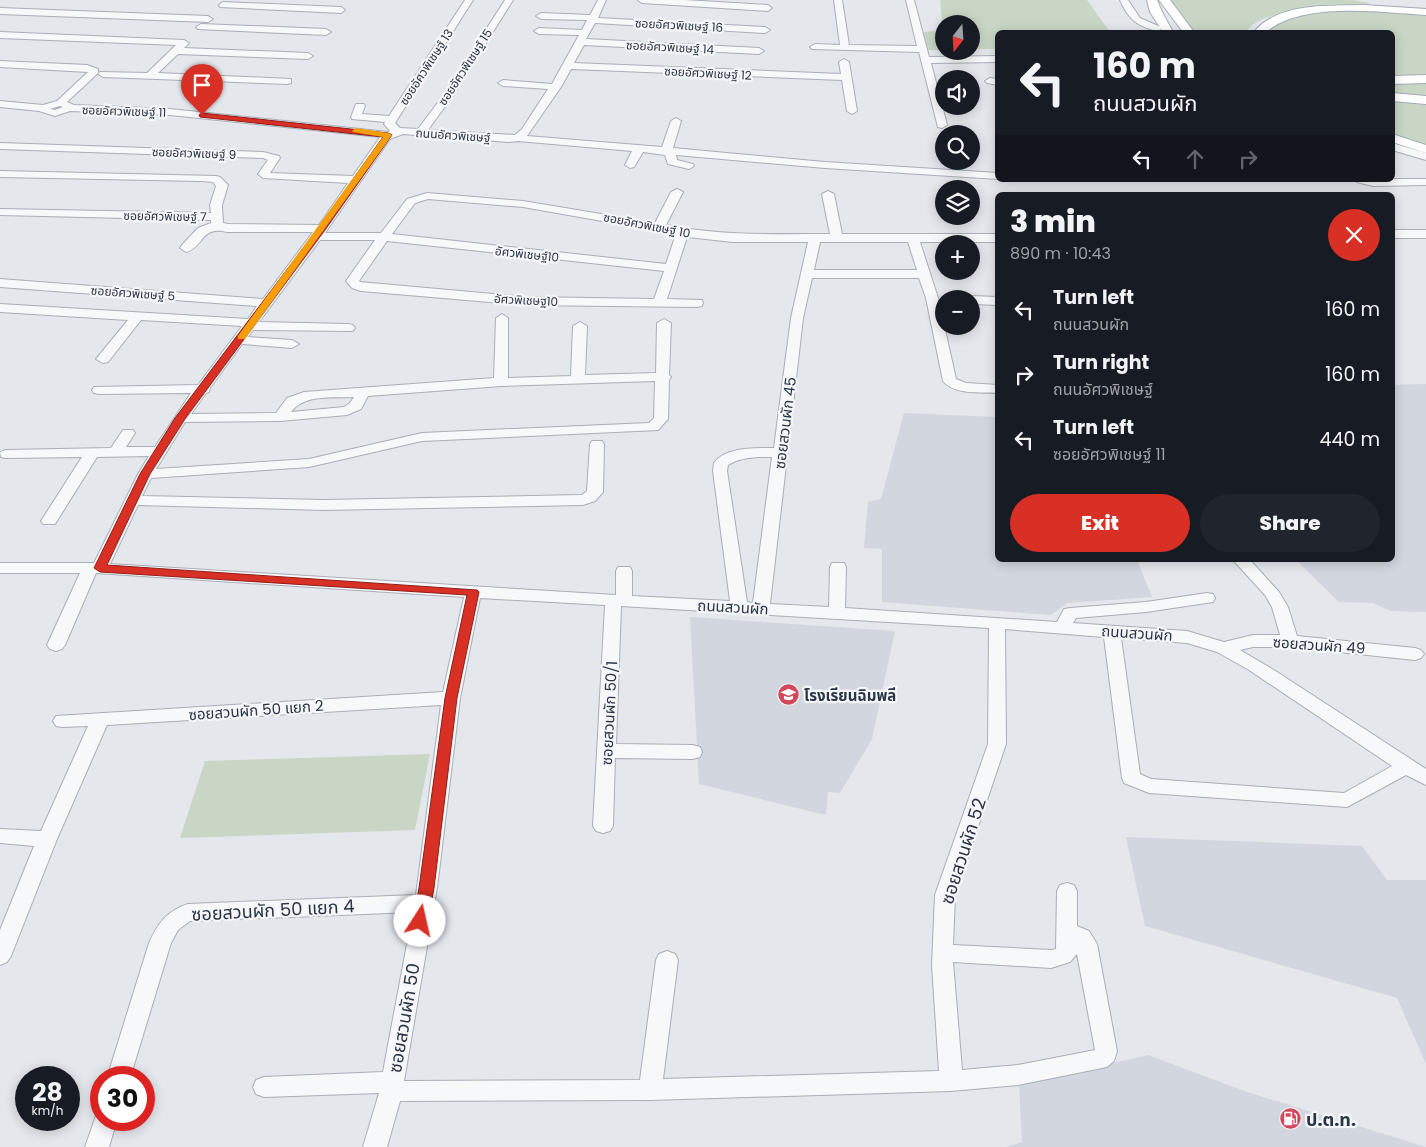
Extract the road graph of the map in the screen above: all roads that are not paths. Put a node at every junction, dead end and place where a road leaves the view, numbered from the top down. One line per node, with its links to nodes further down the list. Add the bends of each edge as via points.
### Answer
1 (469, 0): 51 (street, ซอยอัศวพิเชษฐ์ 13)
2 (509, 0): 57 (street, ซอยอัศวพิเชษฐ์ 15, via 449,94)
3 (602, 0): 18 (street)
4 (642, 0): 25 (street)
5 (838, 0): 30 (street)
6 (910, 0): 31 (street)
7 (1124, 0): 19 (street, via 1132,16 1142,25)
8 (1152, 0): 19 (main road)
9 (1164, 0): 20 (main road)
10 (1369, 0): 12 (main road)
11 (225, 2): 13 (street); 17 (street)
12 (1426, 8)
13 (341, 10)
14 (0, 11): 17 (street)
15 (1426, 12): 21 (main road, via 1326,9 1287,16 1267,24)
16 (541, 16): 18 (street, ซอยอัศวพิเชษฐ์ 16)
17 (208, 19): 27 (street)
18 (593, 19): 25 (street, ซอยอัศวพิเชษฐ์ 16); 26 (street)
19 (1161, 29)
20 (1186, 30)
21 (1262, 30)
22 (539, 31): 26 (street, ซอยอัศวพิเชษฐ์ 14)
23 (326, 32): 27 (street)
24 (0, 35): 27 (street)
25 (763, 37): 26 (street, ซอยอัศวพิเชษฐ์ 14); 37 (street, ซอยอัศวพิเชษฐ์ 12); 40 (street, ซอยอัศวพิเชษฐ์ 12)
26 (584, 38): 37 (street)
27 (187, 40): 29 (street); 32 (street); 39 (street)
28 (815, 47): 30 (street)
29 (132, 48)
30 (846, 48): 31 (street)
31 (921, 49): 34 (street)
32 (308, 56)
33 (995, 59): 34 (street)
34 (925, 60): 56 (street)
35 (844, 62): 40 (street)
36 (0, 64): 49 (street, via 95,71)
37 (568, 66): 45 (street)
38 (103, 74): 39 (street)
39 (149, 76): 43 (street)
40 (847, 78): 52 (street)
41 (1426, 79): 42 (main road)
42 (1395, 80)
43 (288, 81)
44 (504, 83): 45 (street)
45 (556, 87): 59 (street)
46 (1395, 97): 47 (main road)
47 (1426, 100)
48 (0, 104): 49 (street, via 44,108)
49 (65, 106): 58 (street, ซอยอัศวพิเชษฐ์ 11)
50 (360, 106): 53 (street, via 356,116)
51 (399, 108): 53 (street, via 388,110); 54 (street, ซอยอัศวพิเชษฐ์ 13)
52 (852, 110)
53 (381, 118): 54 (street)
54 (393, 119): 58 (street, ซอยอัศวพิเชษฐ์ 13, via 389,124)
55 (676, 121): 65 (street)
56 (942, 125)
57 (420, 132): 58 (street, ถนนอัศวพิเชษฐ์); 59 (street, ถนนอัศวพิเชษฐ์)
58 (393, 133): 71 (street)
59 (518, 138): 63 (street, ถนนอัศวพิเชษฐ์)
60 (1395, 139): 64 (main road)
61 (0, 146): 71 (street, ซอยอัศวพิเชษฐ์ 9, via 263,155 275,158 264,174 267,176)
62 (1395, 147): 66 (street)
63 (640, 149): 65 (street, ถนนอัศวพิเชษฐ์); 67 (street)
64 (1426, 149)
65 (668, 152): 68 (street, via 672,162); 70 (street, ถนนอัศวพิเชษฐ์)
66 (1426, 157)
67 (630, 165)
68 (689, 166)
69 (0, 174): 77 (street, via 216,179 222,185 216,205)
70 (995, 176)
71 (357, 180): 79 (street)
72 (1369, 182): 73 (street)
73 (1426, 182)
74 (677, 192): 78 (street)
75 (828, 194): 87 (street)
76 (0, 212): 77 (street, ซอยอัศวพิเชษฐ์ 7)
77 (217, 221): 79 (street, ซอยอัศวพิเชษฐ์ 7, via 227,228); 88 (street)
78 (659, 227): 80 (street, ซอยอัศวพิเชษฐ์ 10); 83 (street, ซอยอัศวพิเชษฐ์ 10, via 523,204 426,196 411,201)
79 (320, 232): 83 (street); 98 (street)
80 (683, 232): 86 (street, ซอยอัศวพิเชษฐ์ 10, via 733,238); 89 (street)
81 (1395, 234): 82 (street)
82 (1426, 234)
83 (384, 237): 89 (street, อัศวพิเชษฐ์10); 93 (street, ซอยอัศวพิเชษฐ์ 10, via 352,281)
84 (913, 238): 85 (street, ซอยอัศวพิเชษฐ์ 10); 87 (street, ซอยอัศวพิเชษฐ์ 10); 91 (street)
85 (995, 238)
86 (815, 239): 87 (street, ซอยอัศวพิเชษฐ์ 10); 90 (street, ซอยสวนผัก 45)
87 (837, 239)
88 (186, 248)
89 (669, 268): 99 (street)
90 (807, 274): 91 (street); 125 (street, ซอยสวนผัก 45, via 797,318)
91 (924, 274): 94 (street)
92 (0, 283): 98 (street, ซอยอัศวพิเชษฐ์ 5)
93 (356, 285): 99 (street, อัศวพิเชษฐ10, via 526,301)
94 (932, 298): 95 (street); 115 (street, via 950,380 964,387)
95 (935, 298)
96 (980, 300): 97 (street)
97 (995, 301)
98 (267, 303): 105 (street)
99 (659, 303): 100 (street, อัศวพิเชษฐ10)
100 (697, 304)
101 (0, 308): 102 (street)
102 (137, 317): 105 (street); 110 (street)
103 (502, 318): 113 (street)
104 (664, 322): 111 (street)
105 (251, 325): 107 (street); 108 (street)
106 (580, 326): 112 (street)
107 (348, 328)
108 (240, 340): 109 (street); 114 (street)
109 (292, 344)
110 (103, 359)
111 (664, 377): 112 (street); 127 (street, via 661,419 653,427 422,437 310,463)
112 (578, 380): 113 (street)
113 (501, 382): 117 (street)
114 (204, 389): 116 (street); 119 (street)
115 (995, 389)
116 (99, 390)
117 (363, 392): 118 (street, via 297,398 288,404); 118 (street, via 356,406 347,411)
118 (280, 417): 119 (street)
119 (180, 418): 122 (street)
120 (128, 433): 124 (street)
121 (597, 444): 128 (street, via 595,492 583,500 346,505)
122 (160, 451): 124 (street); 127 (street)
123 (92, 452): 124 (street); 126 (street); 129 (street)
124 (114, 452)
125 (781, 453): 138 (street, via 745,453 721,463); 139 (street, ซอยสวนผัก 45)
126 (6, 454)
127 (145, 474): 128 (street)
128 (132, 500): 132 (street)
129 (49, 520)
130 (1243, 562): 144 (street, via 1271,592 1280,608)
131 (838, 567): 140 (street)
132 (95, 568): 133 (street, ถนนสวนผัก); 135 (street, ถนนสวนผัก); 145 (street)
133 (2, 571)
134 (624, 571): 137 (street, ซอยสวนผัก 50/1)
135 (473, 592): 137 (street, ถนนสวนผัก); 148 (street, ซอยสวนผัก 50)
136 (1207, 598): 142 (street, via 1070,613)
137 (619, 601): 138 (street, ถนนสวนผัก); 151 (street, ซอยสวนผัก 50/1)
138 (739, 607): 139 (street, ถนนสวนผัก)
139 (761, 609): 140 (street, ถนนสวนผัก)
140 (837, 613): 141 (street, ถนนสวนผัก)
141 (997, 623): 142 (street, ถนนสวนผัก); 161 (street, ซอยสวนผัก 52, via 997,744 946,896)
142 (1062, 628): 143 (street, ถนนสวนผัก)
143 (1112, 631): 146 (street, ถนนสวนผัก, via 1187,637); 153 (street, via 1131,778 1134,781 1149,786 1347,800)
144 (1290, 641): 146 (street, ซอยสวนผัก 49, via 1253,641); 147 (street, ซอยสวนผัก 49)
145 (56, 645)
146 (1224, 648): 153 (street, ถนนสวนผัก)
147 (1415, 654)
148 (451, 698): 149 (street, ซอยสวนผัก 50 แยก 2); 159 (street, ซอยสวนผัก 50)
149 (100, 720): 150 (street, ซอยสวนผัก 50 แยก 2); 157 (street)
150 (62, 721)
151 (607, 751): 152 (street); 155 (street, ซอยสวนผัก 50/1)
152 (693, 752)
153 (1406, 766): 154 (street, ถนนสวนผัก)
154 (1426, 778)
155 (604, 826)
156 (0, 836): 157 (street)
157 (47, 839): 162 (street)
158 (1067, 892): 160 (street)
159 (424, 903): 164 (street, ซอยสวนผัก 50 แยก 4, via 188,912 178,916 165,930 160,943); 166 (street, ซอยสวนผัก 50)
160 (1067, 931): 161 (street, via 1067,952 1051,959); 165 (street, via 1082,936 1086,944 1106,1054 1099,1060 1018,1075)
161 (943, 953): 165 (street, ซอยสวนผัก 52)
162 (0, 956)
163 (667, 960): 168 (street)
164 (122, 1066)
165 (951, 1081): 168 (street)
166 (392, 1086): 167 (street); 168 (street); 171 (street, ซอยสวนผัก 50)
167 (264, 1087)
168 (650, 1090)
169 (102, 1131): 170 (street)
170 (97, 1147)
171 (375, 1147)

